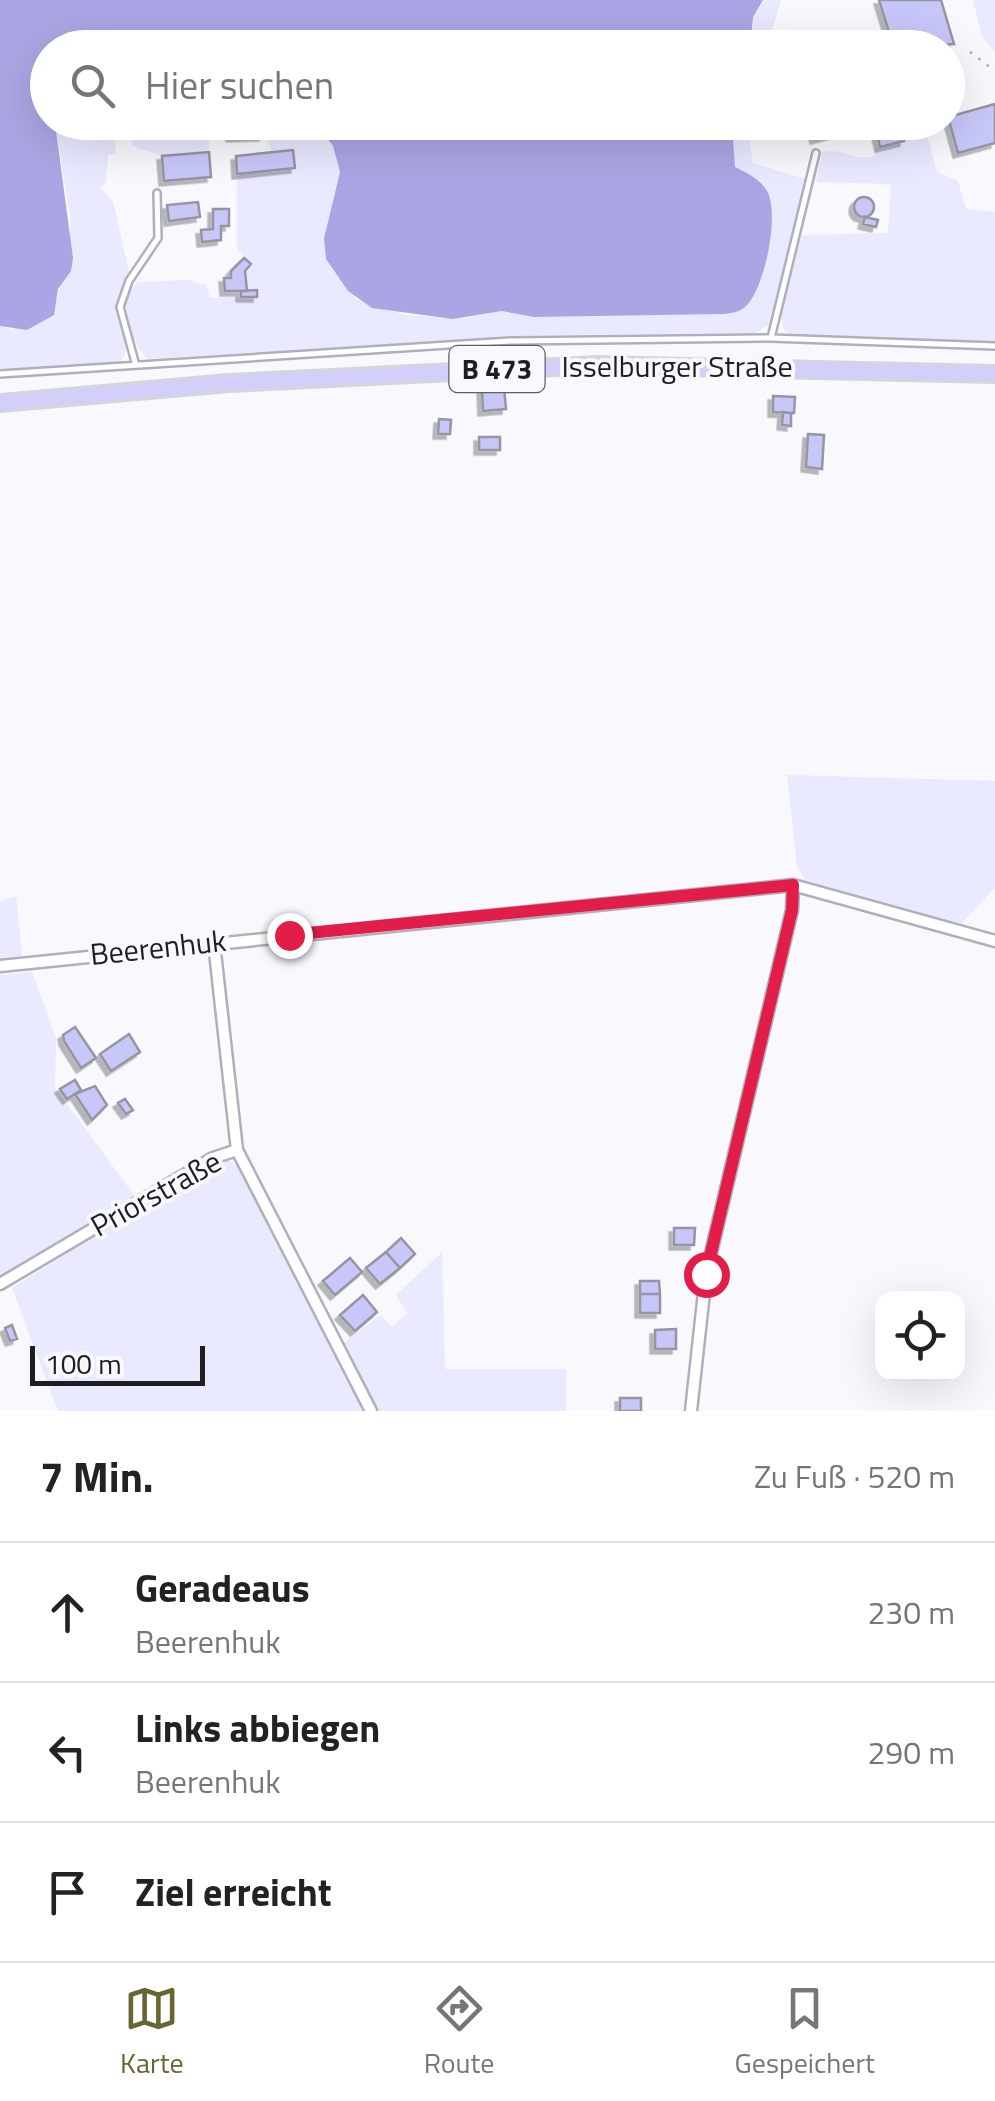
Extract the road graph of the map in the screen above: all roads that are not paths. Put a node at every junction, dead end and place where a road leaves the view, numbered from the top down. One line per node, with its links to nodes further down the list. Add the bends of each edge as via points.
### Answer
1 (816, 153): 3 (lane)
2 (157, 192): 5 (lane, via 158,238 120,307)
3 (771, 338): 4 (lane); 5 (lane, via 511,341)
4 (995, 346)
5 (135, 362): 6 (lane)
6 (0, 374)
7 (995, 374): 8 (main road, Isselburger Straße / B 473, via 580,366 248,382)
8 (0, 403)
9 (793, 885): 10 (street, Beerenhuk); 11 (street, Beerenhuk); 16 (street, via 706,1274)
10 (995, 941)
11 (214, 944): 12 (street, Beerenhuk); 13 (street, Priorstraße)
12 (0, 966)
13 (237, 1150): 14 (street, Priorstraße); 15 (street)
14 (0, 1284)
15 (371, 1411)
16 (691, 1411)

